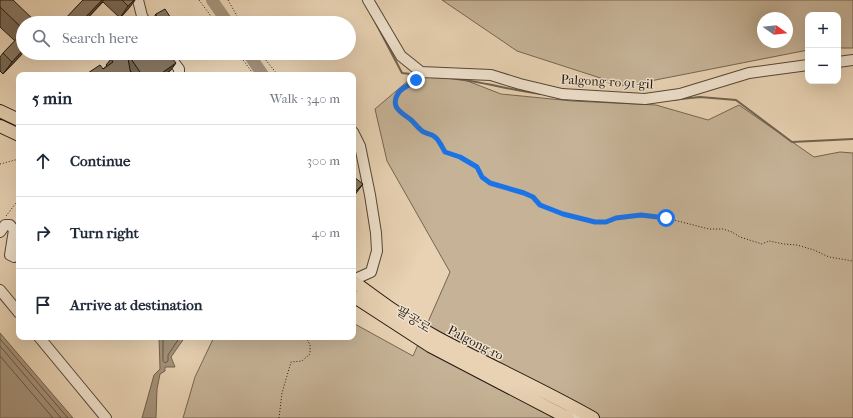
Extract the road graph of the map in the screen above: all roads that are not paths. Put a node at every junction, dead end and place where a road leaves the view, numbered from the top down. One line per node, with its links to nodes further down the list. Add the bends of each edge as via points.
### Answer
1 (138, 0): 3 (street)
2 (368, 0): 7 (street, Palgong-ro 91-gil, via 401,56 421,72 491,75 562,94 645,99 680,94 749,73)
3 (142, 16)
4 (172, 60): 8 (street)
5 (853, 60): 6 (street)
6 (841, 62)
7 (805, 65)
8 (179, 72)
9 (0, 111): 10 (main road)
10 (16, 119)
11 (0, 126): 12 (main road)
12 (16, 134)
13 (356, 138): 16 (street, Palgong-ro, via 360,146 376,233 376,251 371,272)
14 (0, 232): 15 (street, via 5,225 10,225 14,230 10,255 14,258)
15 (16, 256)
16 (356, 279)
17 (356, 282): 25 (main road, Palgong-ro, via 435,337)
18 (0, 290): 20 (street)
19 (356, 298): 22 (main road, 팔공로, via 430,346)
20 (16, 309)
21 (41, 340): 23 (street)
22 (567, 417): 24 (street)
23 (106, 418)
24 (578, 418)
25 (593, 418)

